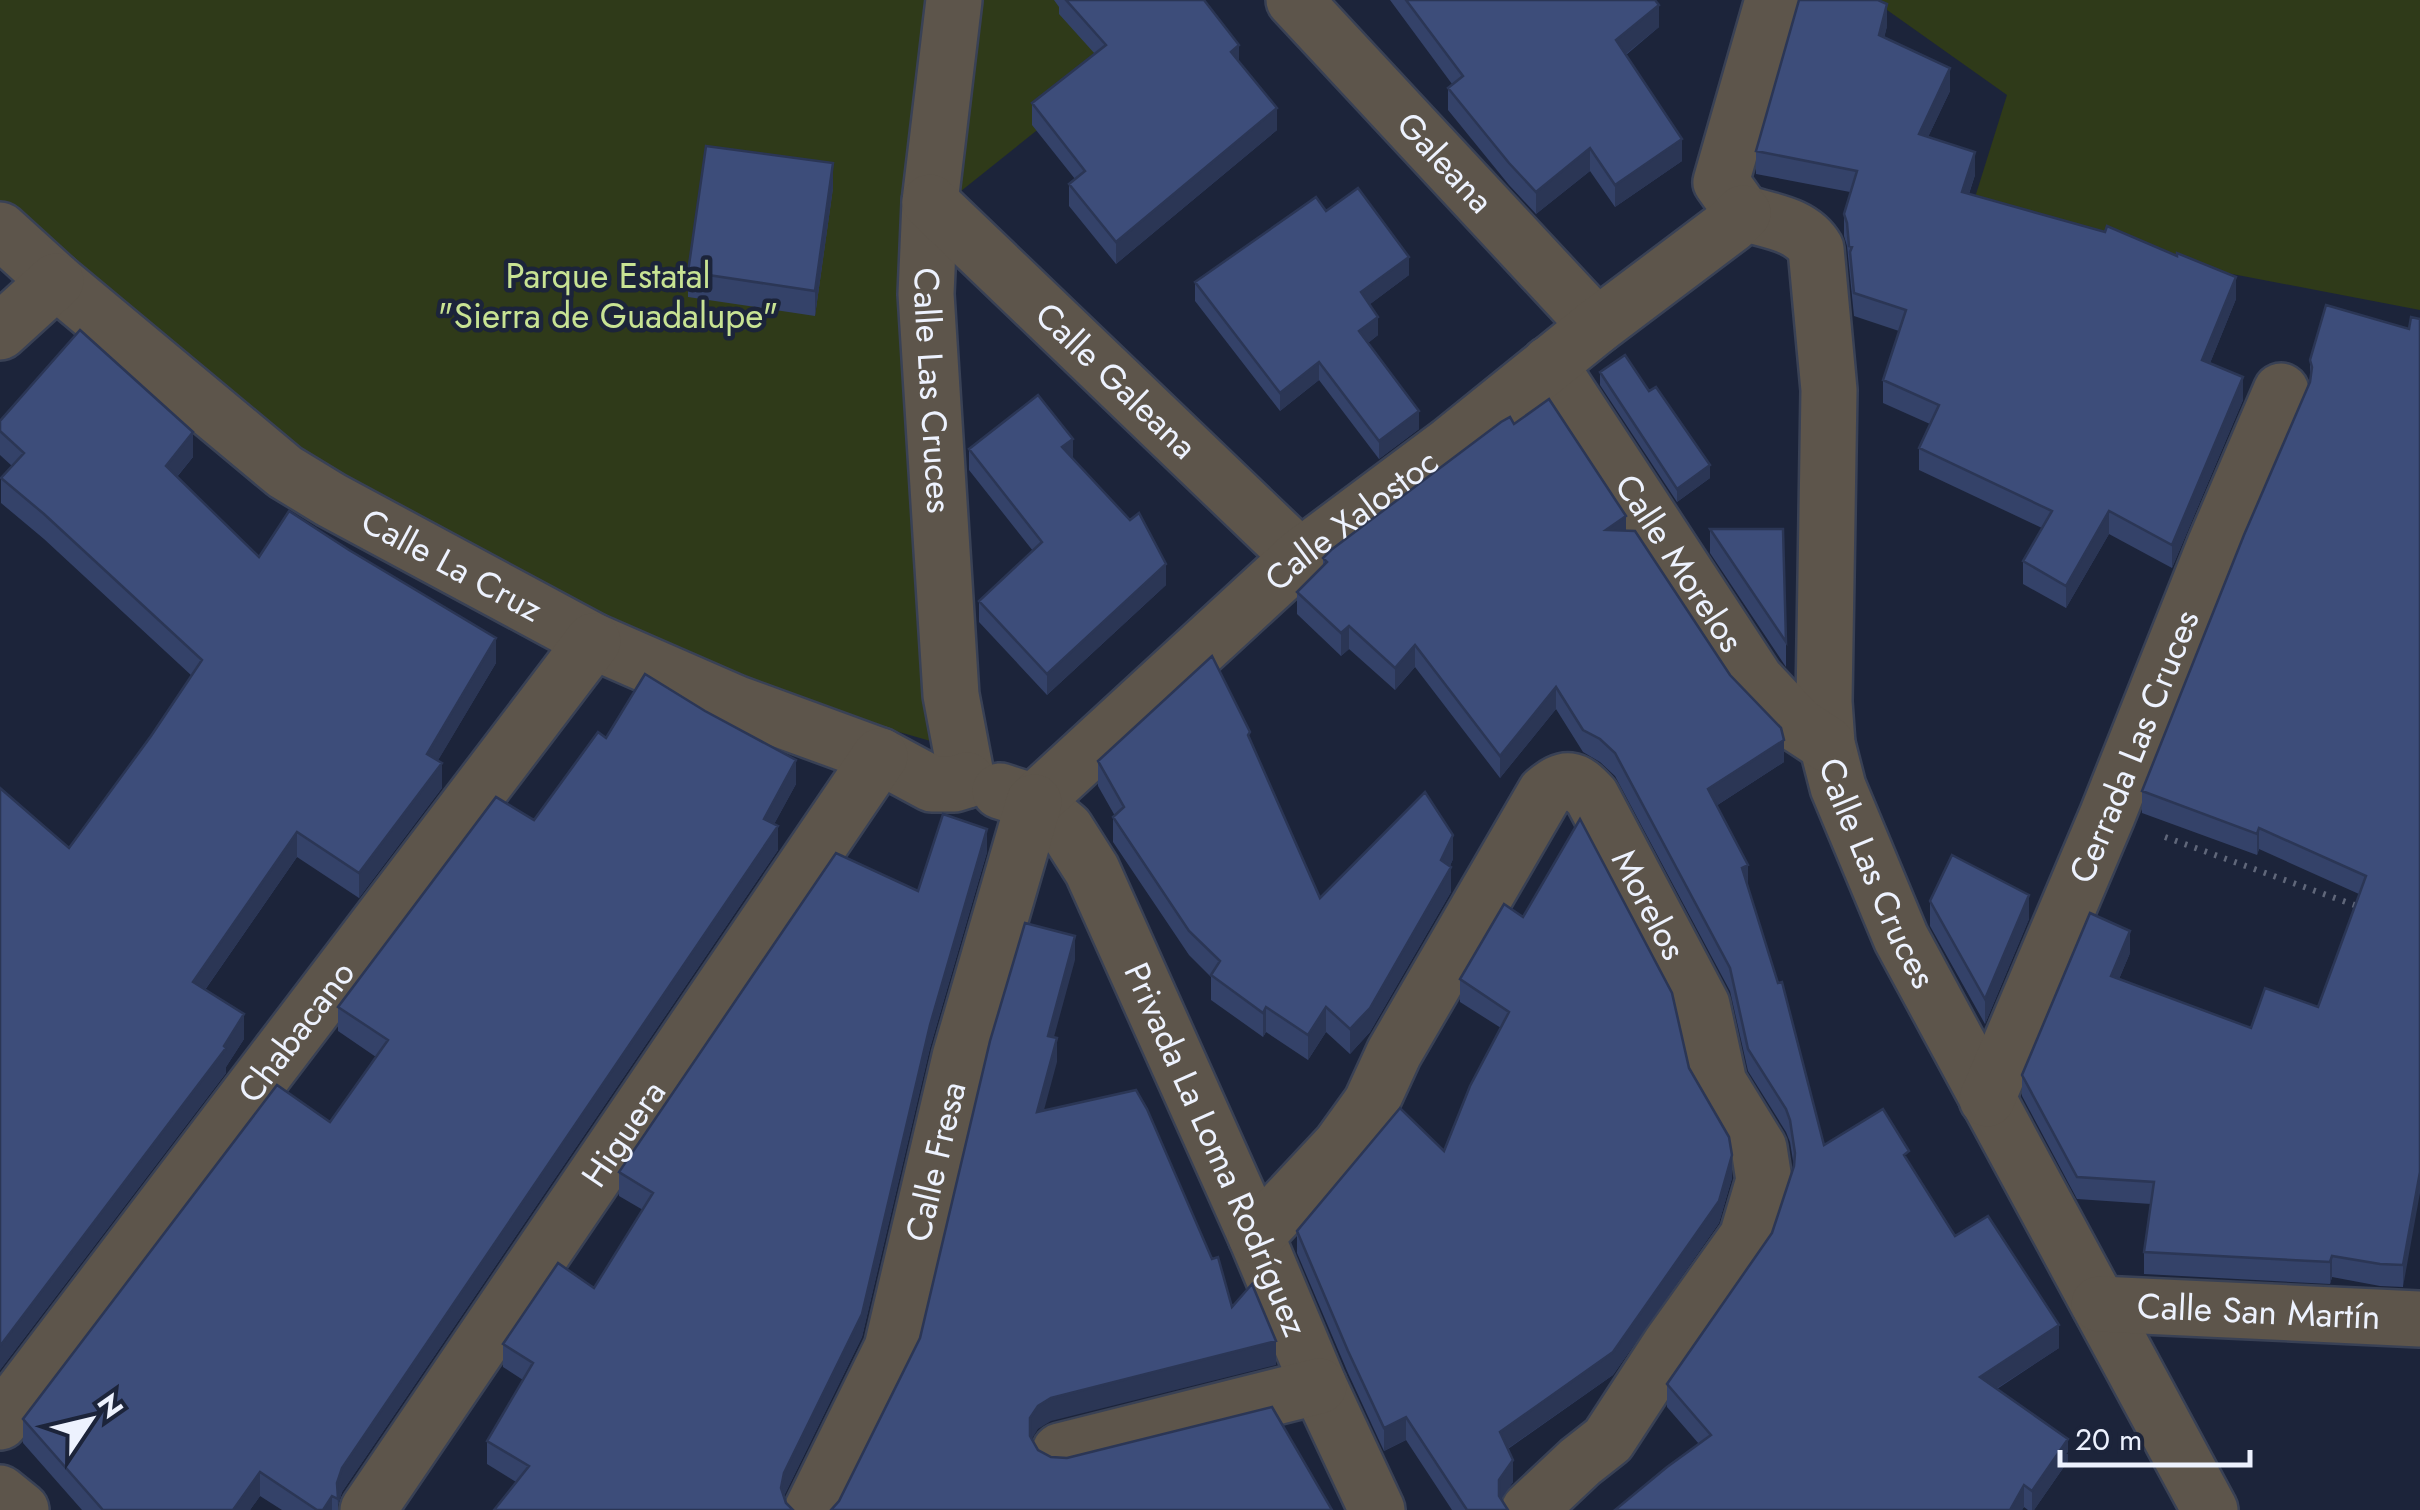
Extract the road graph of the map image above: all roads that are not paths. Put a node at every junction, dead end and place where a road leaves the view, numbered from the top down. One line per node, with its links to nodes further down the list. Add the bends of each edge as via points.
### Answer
1 (954, 0): 4 (street, Calle Las Cruces)
2 (1294, 0): 8 (street, Galeana)
3 (1773, 0): 5 (street, via 1721,182)
4 (930, 202): 12 (street, Calle Galeana); 16 (street, Calle Las Cruces, via 926,294 938,503 952,694)
5 (1743, 213): 8 (street, Calle Xalostoc); 14 (street, Calle Las Cruces, via 1802,231 1816,248 1828,390)
6 (0, 230): 7 (street, Calle La Cruz)
7 (56, 281): 9 (street); 13 (street, Calle La Cruz, via 285,472)
8 (1596, 326): 10 (street, Calle Xalostoc)
9 (0, 332)
10 (1549, 364): 12 (street, Calle Xalostoc); 14 (street, Calle Morelos, via 1756,680)
11 (2281, 391): 18 (street, Cerrada Las Cruces)
12 (1300, 557): 17 (street, Calle Xalostoc)
13 (592, 641): 15 (street, Calle La Cruz); 23 (street, Chabacano)
14 (1827, 744): 18 (street, Calle Las Cruces, via 1838,787 1901,938)
15 (880, 756): 16 (street, Calle La Cruz, via 932,784); 27 (street, Higuera)
16 (967, 780): 17 (street)
17 (1034, 802): 19 (street, Privada La Loma Rodríguez, via 1066,828 1092,870); 28 (street, Calle Fresa, via 960,1057 892,1348)
18 (1987, 1099): 20 (street, Calle Las Cruces)
19 (1256, 1236): 22 (street, Privada La Loma Rodríguez); 30 (street, Morelos, via 1371,1103 1544,793 1567,780 1580,783 1702,1006 1718,1084 1759,1148 1764,1180 1747,1238 1608,1440)
20 (2099, 1304): 21 (street, Calle San Martín); 31 (street, Calle Las Cruces)
21 (2420, 1319)
22 (1320, 1386): 24 (street); 29 (street, Privada La Loma Rodríguez)
23 (0, 1422)
24 (1060, 1451)
25 (0, 1493): 26 (street)
26 (21, 1510)
27 (368, 1510)
28 (812, 1510)
29 (1378, 1510)
30 (1530, 1510)
31 (2210, 1510)

